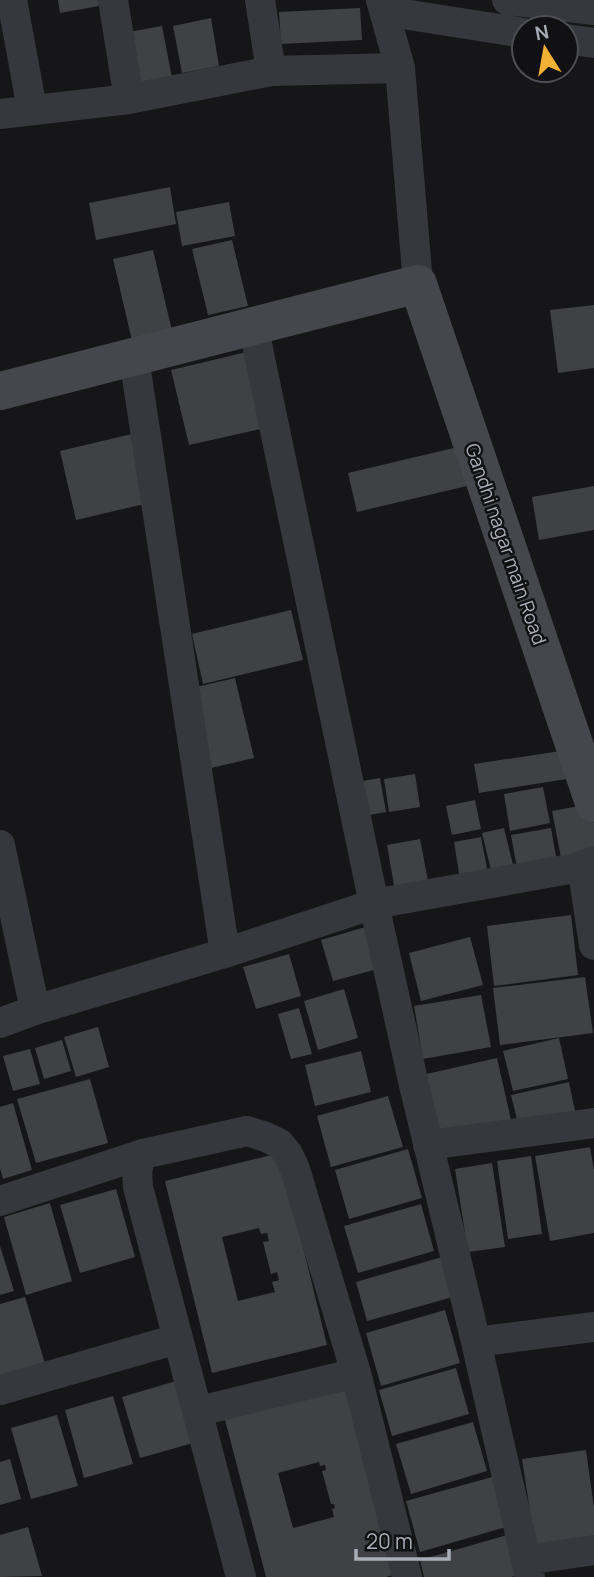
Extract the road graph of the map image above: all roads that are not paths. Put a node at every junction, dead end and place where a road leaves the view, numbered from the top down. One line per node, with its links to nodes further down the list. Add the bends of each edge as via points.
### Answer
1 (12, 0): 11 (street)
2 (113, 0): 10 (street)
3 (260, 0): 9 (street)
4 (507, 0): 6 (street)
5 (382, 6): 7 (street); 8 (street)
6 (594, 10)
7 (510, 30)
8 (400, 68): 9 (street); 13 (street)
9 (271, 71): 10 (street)
10 (129, 99): 11 (street)
11 (32, 109): 12 (street)
12 (0, 114)
13 (418, 284): 14 (street); 17 (street, Gandhi nagar main Road)
14 (253, 325): 15 (street); 20 (street)
15 (134, 358): 16 (street); 22 (street)
16 (0, 391)
17 (594, 803)
18 (0, 845): 23 (street)
19 (588, 863): 20 (street); 21 (street)
20 (373, 904): 22 (street); 26 (street)
21 (594, 944)
22 (225, 953): 23 (street)
23 (35, 1010): 24 (street)
24 (0, 1023)
25 (594, 1123): 26 (street)
26 (428, 1145): 31 (street)
27 (143, 1154): 28 (street); 30 (street, via 138,1163 138,1187); 32 (street, via 247,1131 279,1143 295,1168)
28 (0, 1201)
29 (594, 1327): 31 (street)
30 (177, 1339): 33 (street); 34 (street)
31 (476, 1342): 36 (street)
32 (356, 1373): 34 (street); 38 (street)
33 (0, 1390)
34 (199, 1411): 37 (street)
35 (594, 1550): 36 (street)
36 (528, 1568)
37 (241, 1577)
38 (407, 1577)

